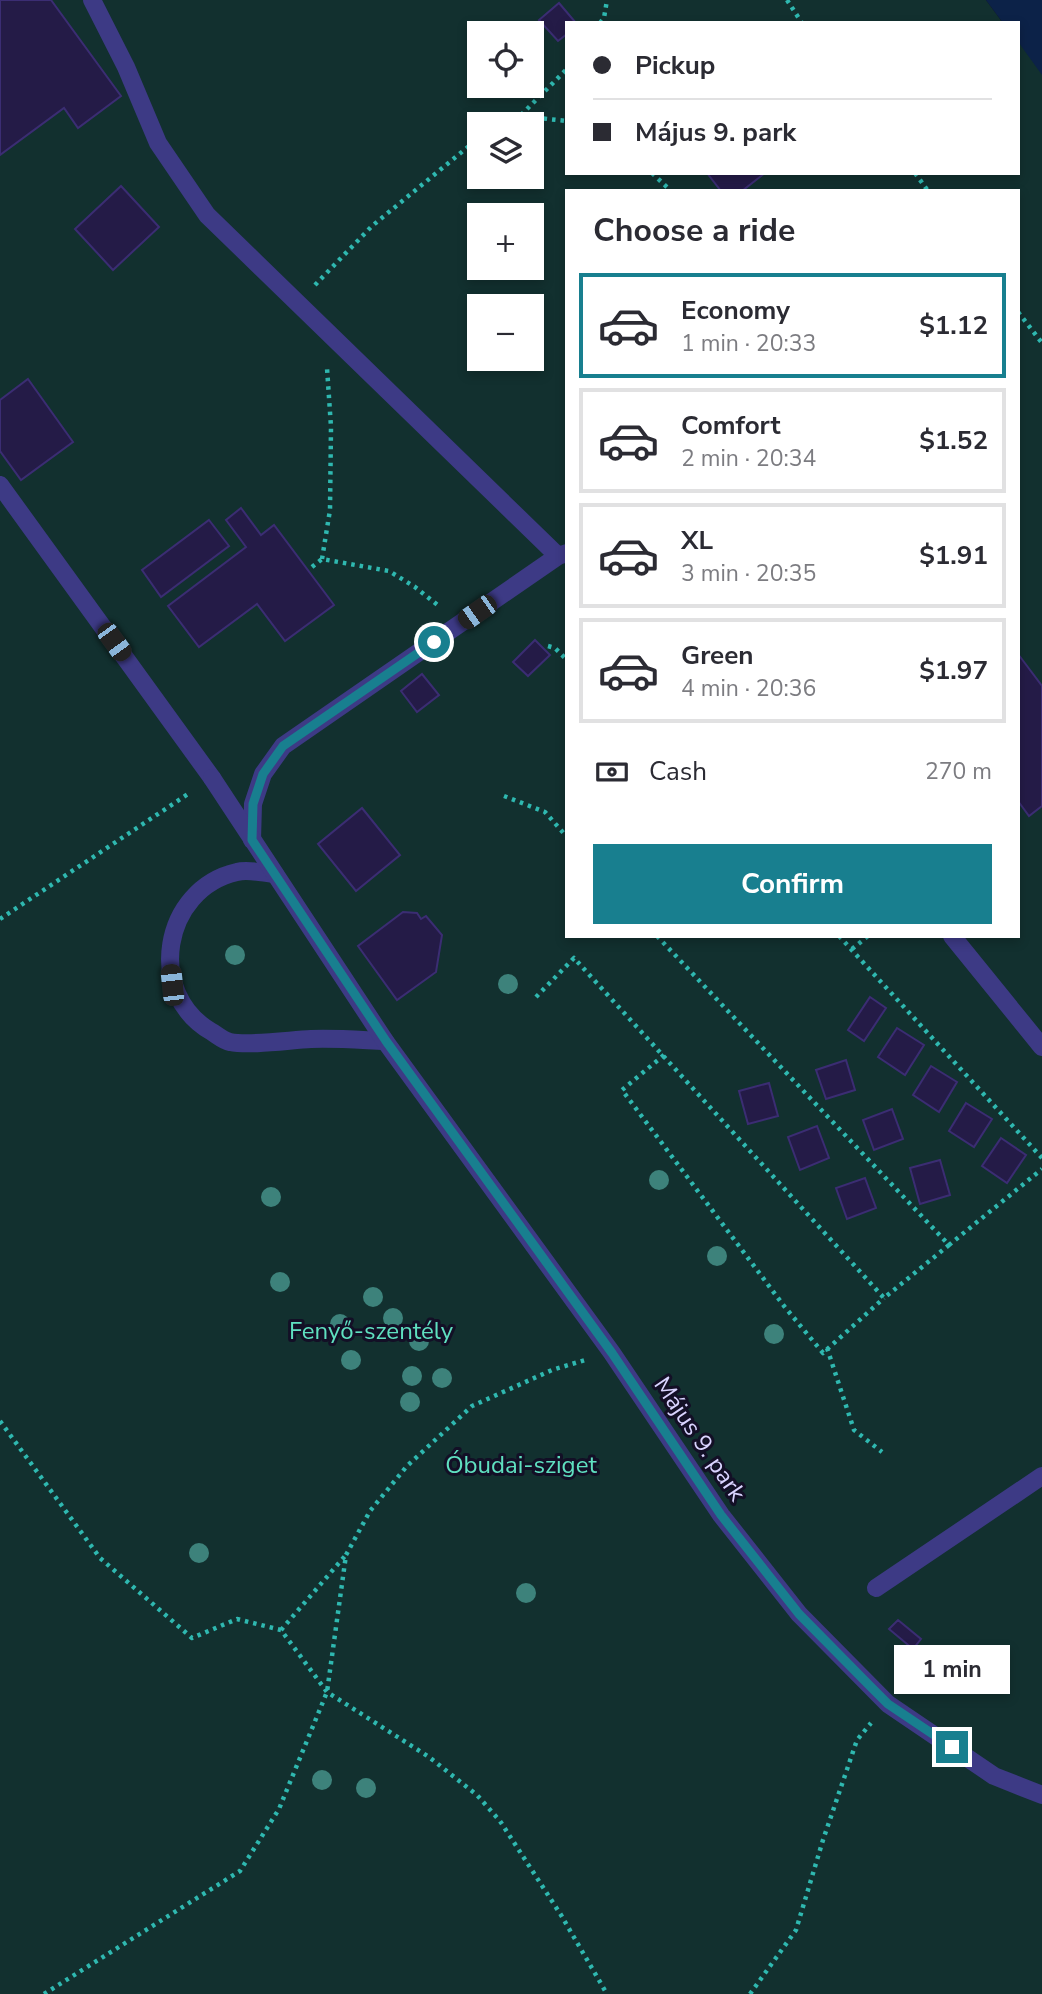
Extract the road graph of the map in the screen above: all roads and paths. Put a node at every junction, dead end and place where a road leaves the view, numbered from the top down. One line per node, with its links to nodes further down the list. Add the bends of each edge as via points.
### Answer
1 (92, 0): 13 (street, via 158,143 207,215)
2 (607, 0): 4 (path)
3 (787, 0): 5 (path)
4 (602, 21)
5 (801, 21)
6 (565, 71): 7 (path)
7 (524, 112)
8 (544, 119): 9 (path)
9 (565, 121)
10 (467, 148): 13 (path, via 372,226)
11 (654, 175): 12 (path)
12 (669, 189)
13 (298, 303): 15 (street)
14 (1020, 315): 16 (path)
15 (325, 329): 18 (street); 19 (path, via 331,427 330,510)
16 (1042, 343)
17 (0, 485): 24 (street)
18 (562, 554): 21 (street)
19 (323, 559): 20 (path); 21 (path, via 389,571 415,587)
20 (312, 567)
21 (457, 626): 27 (street, via 283,746 263,774 253,804)
22 (548, 646): 23 (path)
23 (565, 658)
24 (212, 778): 27 (street); 29 (path)
25 (504, 796): 26 (path, via 545,812)
26 (565, 835)
27 (252, 840): 28 (street)
28 (275, 874): 36 (street, Május 9. park); 36 (street, via 239,871 209,884 188,902 175,926 170,959 172,985 183,1007 196,1023 229,1042)
29 (0, 919)
30 (659, 938): 41 (path)
31 (841, 938): 34 (path)
32 (866, 938): 34 (path)
33 (955, 938): 37 (street)
34 (852, 949): 39 (path)
35 (536, 997): 38 (path, via 574,958)
36 (386, 1041): 44 (street, Május 9. park)
37 (1042, 1046)
38 (663, 1055): 42 (path); 43 (path, via 622,1090 784,1306 823,1353)
39 (1042, 1158)
40 (1042, 1169): 41 (path)
41 (949, 1245): 42 (path)
42 (884, 1298): 43 (path)
43 (827, 1349): 46 (path, via 854,1430)
44 (612, 1353): 48 (path, via 552,1370 472,1406 407,1466 370,1511); 52 (street, Május 9. park, via 721,1515 799,1614)
45 (0, 1421): 50 (path, via 100,1558 192,1638 237,1619)
46 (881, 1452)
47 (1042, 1476): 49 (street)
48 (345, 1555): 50 (path); 51 (path)
49 (876, 1588)
50 (281, 1630): 51 (path)
51 (327, 1692): 54 (path, via 279,1809 240,1871); 55 (path, via 429,1757 477,1795 500,1821)
52 (888, 1704): 53 (street, Május 9. park, via 995,1776); 56 (path, via 857,1741 796,1930)
53 (1042, 1795)
54 (44, 1994)
55 (607, 1994)
56 (750, 1994)

